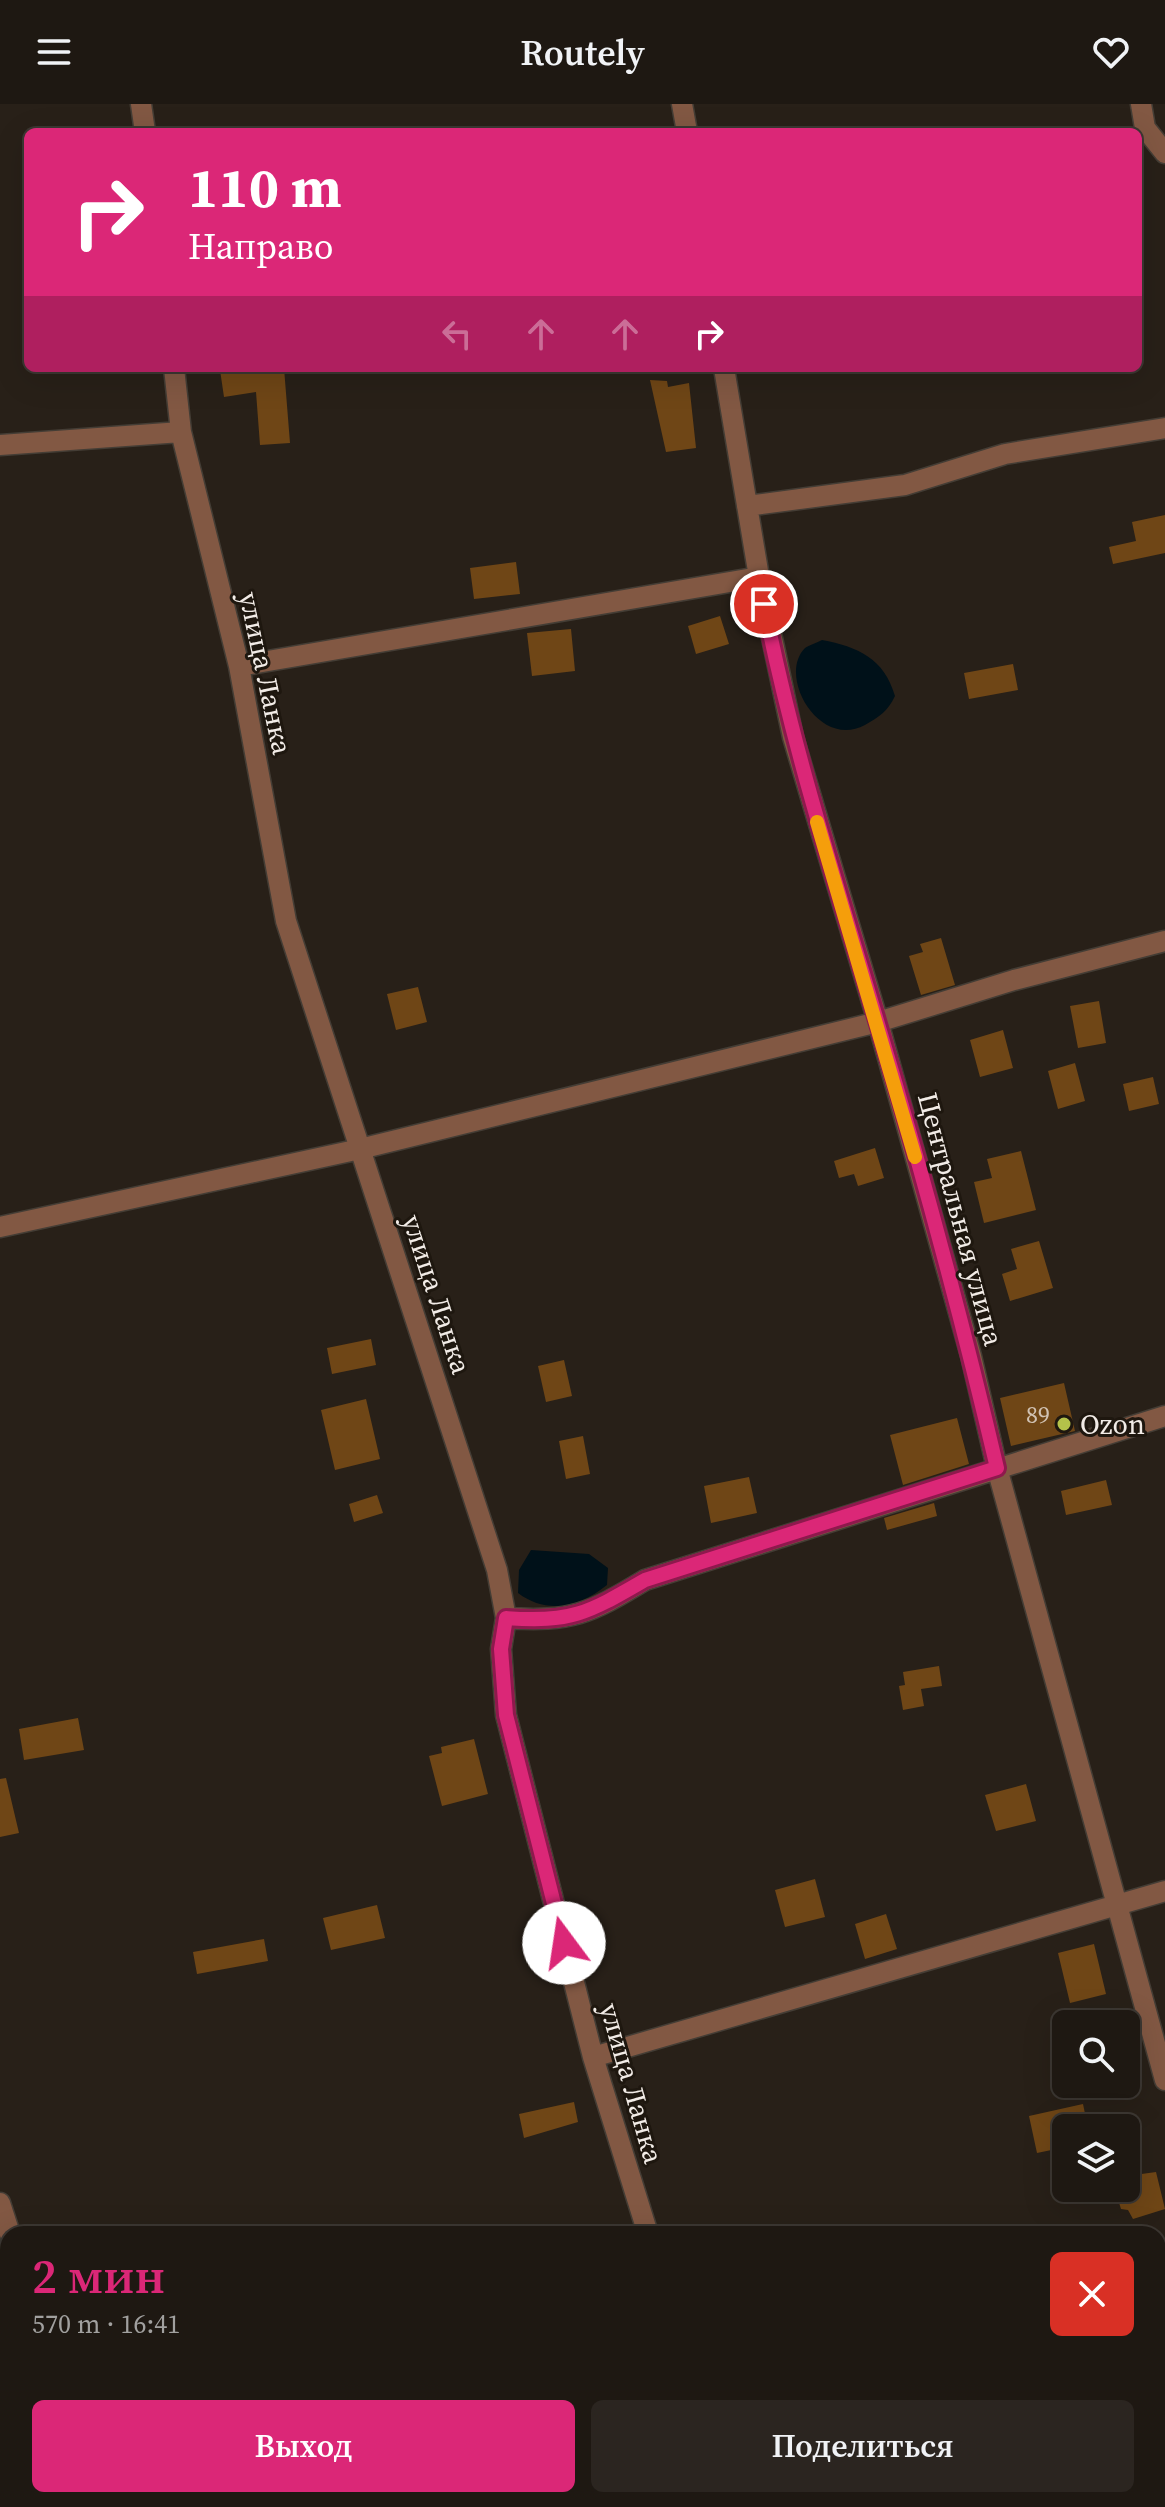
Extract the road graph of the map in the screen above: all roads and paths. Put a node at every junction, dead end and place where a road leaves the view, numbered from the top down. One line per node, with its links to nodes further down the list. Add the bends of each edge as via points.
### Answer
1 (141, 104): 4 (street)
2 (682, 104): 5 (street)
3 (1141, 104): 6 (street, via 1145,128)
4 (144, 128)
5 (686, 128)
6 (1165, 153)
7 (174, 372): 10 (street, улица Ланка)
8 (725, 372): 12 (street, Центральная улица)
9 (1165, 428): 12 (street, via 1005,454 905,485)
10 (181, 432): 11 (street); 14 (street, улица Ланка)
11 (0, 445)
12 (747, 506): 13 (street, Центральная улица)
13 (759, 577): 14 (street); 16 (street, Центральная улица, via 793,737)
14 (239, 666): 17 (street, улица Ланка, via 286,921)
15 (1165, 941): 16 (street)
16 (878, 1022): 17 (street); 20 (street, Центральная улица)
17 (360, 1149): 18 (street); 21 (street, улица Ланка, via 497,1570)
18 (0, 1227)
19 (1165, 1416): 20 (street)
20 (997, 1468): 21 (street, via 645,1580 599,1607 554,1621); 23 (street, Центральная улица)
21 (506, 1618): 24 (street, улица Ланка, via 501,1649 506,1715)
22 (1165, 1891): 23 (street)
23 (1117, 1904): 24 (street); 25 (street, Центральная улица)
24 (593, 2057): 28 (street, улица Ланка)
25 (1165, 2080)
26 (0, 2203): 27 (street)
27 (7, 2226)
28 (646, 2226)

